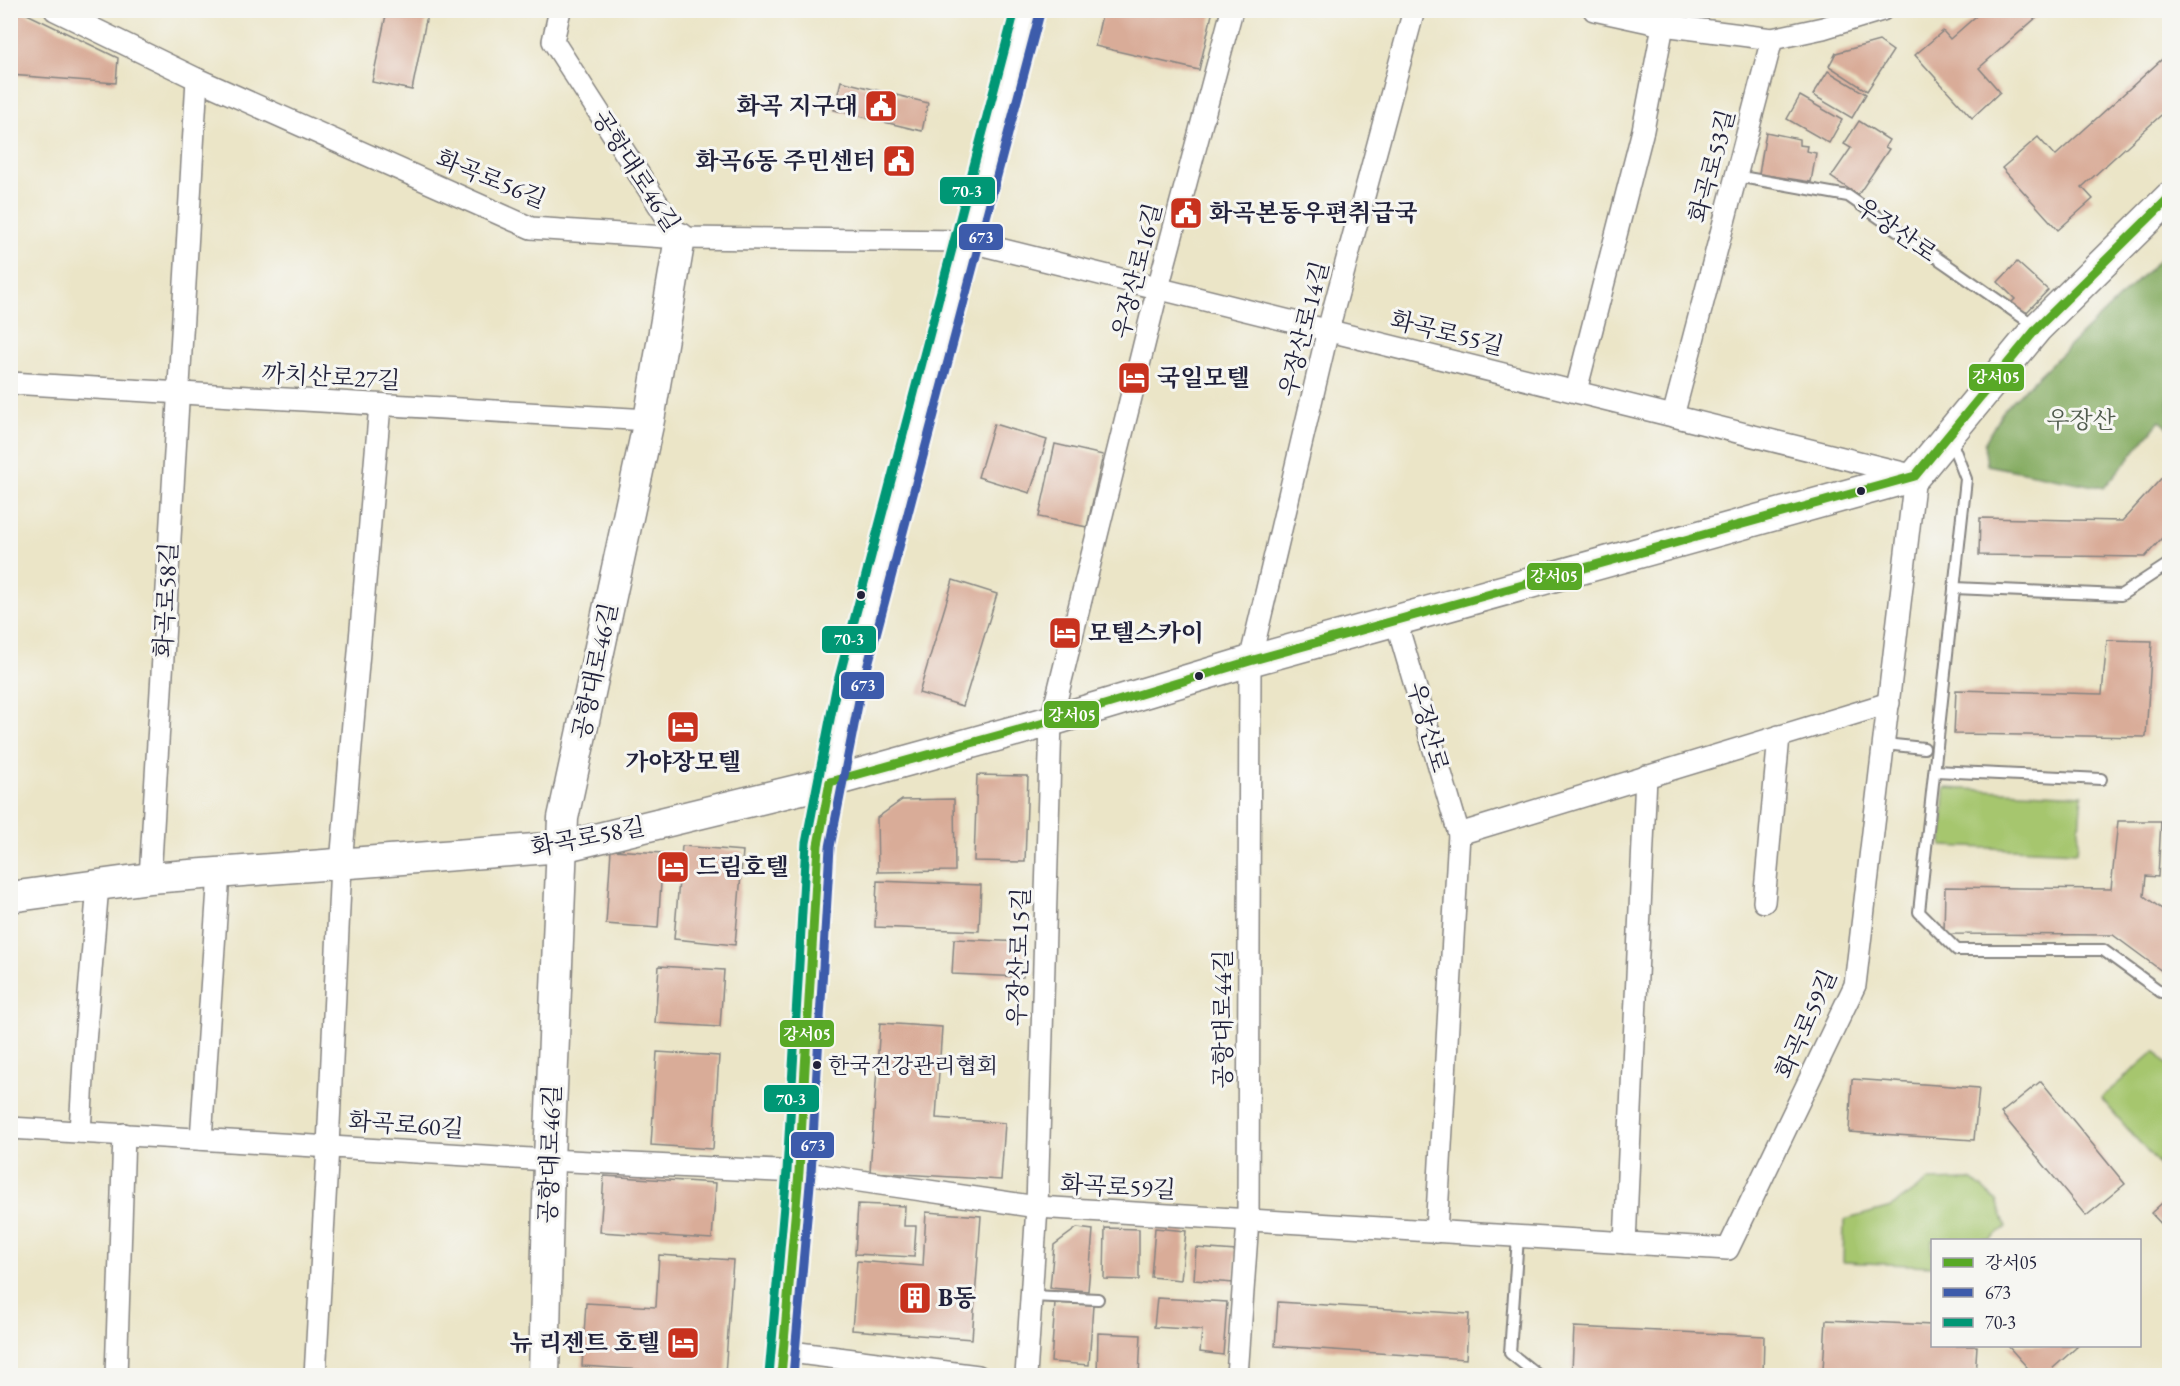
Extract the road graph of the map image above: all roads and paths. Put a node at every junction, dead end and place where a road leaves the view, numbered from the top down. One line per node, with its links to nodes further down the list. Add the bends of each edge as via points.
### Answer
1 (55, 10): 10 (street, 화곡로56길)
2 (560, 10): 13 (street, 공항대로46길, via 553,41)
3 (1028, 10): 14 (main road)
4 (1232, 10): 15 (street, 우장산로16길)
5 (1414, 10): 17 (street, 우장산로14길)
6 (1594, 10): 8 (street)
7 (1882, 10): 9 (street)
8 (1665, 18): 9 (street); 19 (street, via 1643,130)
9 (1772, 39): 11 (street, 화곡로53길)
10 (197, 79): 13 (street, 화곡로56길, via 531,228); 20 (street)
11 (1736, 176): 16 (lane, 우장산로, via 1848,196); 22 (street, 화곡로53길)
12 (2169, 197): 16 (street)
13 (680, 238): 14 (street, 화곡로56길); 23 (street, 공항대로46길)
14 (967, 241): 15 (street, 화곡로55길); 38 (main road, via 851,681)
15 (1158, 288): 17 (street, 화곡로55길); 31 (street, 우장산로16길)
16 (2037, 328): 24 (street)
17 (1328, 330): 19 (street, 화곡로55길); 29 (street, 우장산로14길)
18 (10, 383): 20 (street, 까치산로27길)
19 (1576, 391): 22 (street, 화곡로55길)
20 (179, 394): 21 (street, 까치산로27길); 43 (street, 화곡로58길)
21 (380, 405): 23 (street, 까치산로27길); 41 (street)
22 (1673, 416): 25 (street, 화곡로55길)
23 (649, 420): 40 (street, 공항대로46길, via 563,818)
24 (1949, 435): 25 (street); 27 (lane, via 1966,479)
25 (1915, 476): 28 (street); 30 (street, 화곡로59길)
26 (2169, 563): 27 (lane, via 2121,595)
27 (1954, 588): 35 (lane)
28 (1396, 621): 29 (street); 39 (street, 우장산로)
29 (1250, 661): 31 (street); 56 (street, 공항대로44길)
30 (1888, 703): 32 (street); 33 (street, 화곡로59길)
31 (1051, 721): 38 (street); 55 (street, 우장산로15길)
32 (1779, 736): 36 (street); 46 (street)
33 (1884, 744): 34 (lane); 59 (street, 화곡로59길, via 1856,985 1728,1249)
34 (1924, 748)
35 (1935, 771): 37 (lane); 47 (lane, via 1919,912 1957,950 2103,950)
36 (1646, 776): 39 (street); 59 (street)
37 (2101, 779)
38 (831, 782): 40 (street, 화곡로58길); 54 (main road, via 818,845)
39 (1459, 834): 57 (street)
40 (561, 847): 41 (street, 화곡로58길); 53 (street, 공항대로46길)
41 (340, 864): 42 (street, 화곡로58길); 52 (street)
42 (219, 873): 43 (street, 화곡로58길); 51 (street)
43 (150, 878): 44 (street, 화곡로58길)
44 (98, 885): 45 (street, 화곡로58길); 49 (street)
45 (10, 897)
46 (1764, 902)
47 (2161, 992)
48 (10, 1128): 49 (street, 화곡로60길)
49 (80, 1132): 50 (street, 화곡로60길)
50 (124, 1134): 51 (street, 화곡로60길); 64 (street)
51 (201, 1139): 52 (street, 화곡로60길)
52 (328, 1146): 53 (street, 화곡로60길); 65 (street)
53 (549, 1160): 54 (street, 화곡로60길); 66 (street, 공항대로46길)
54 (799, 1172): 55 (street, 화곡로59길); 62 (main road)
55 (1037, 1207): 56 (street, 화곡로59길); 60 (street, 우장산로15길)
56 (1248, 1220): 57 (street, 화곡로59길); 68 (street, 공항대로44길)
57 (1436, 1232): 58 (street, 화곡로59길)
58 (1518, 1237): 59 (street, 화곡로59길); 69 (lane, via 1510,1353)
59 (1626, 1243)
60 (1031, 1296): 61 (lane); 67 (street, 우장산로15길)
61 (1098, 1299)
62 (782, 1363): 63 (street)
63 (971, 1375)
64 (116, 1376)
65 (315, 1376)
66 (544, 1376)
67 (1026, 1376)
68 (1237, 1376)
69 (1539, 1376)

